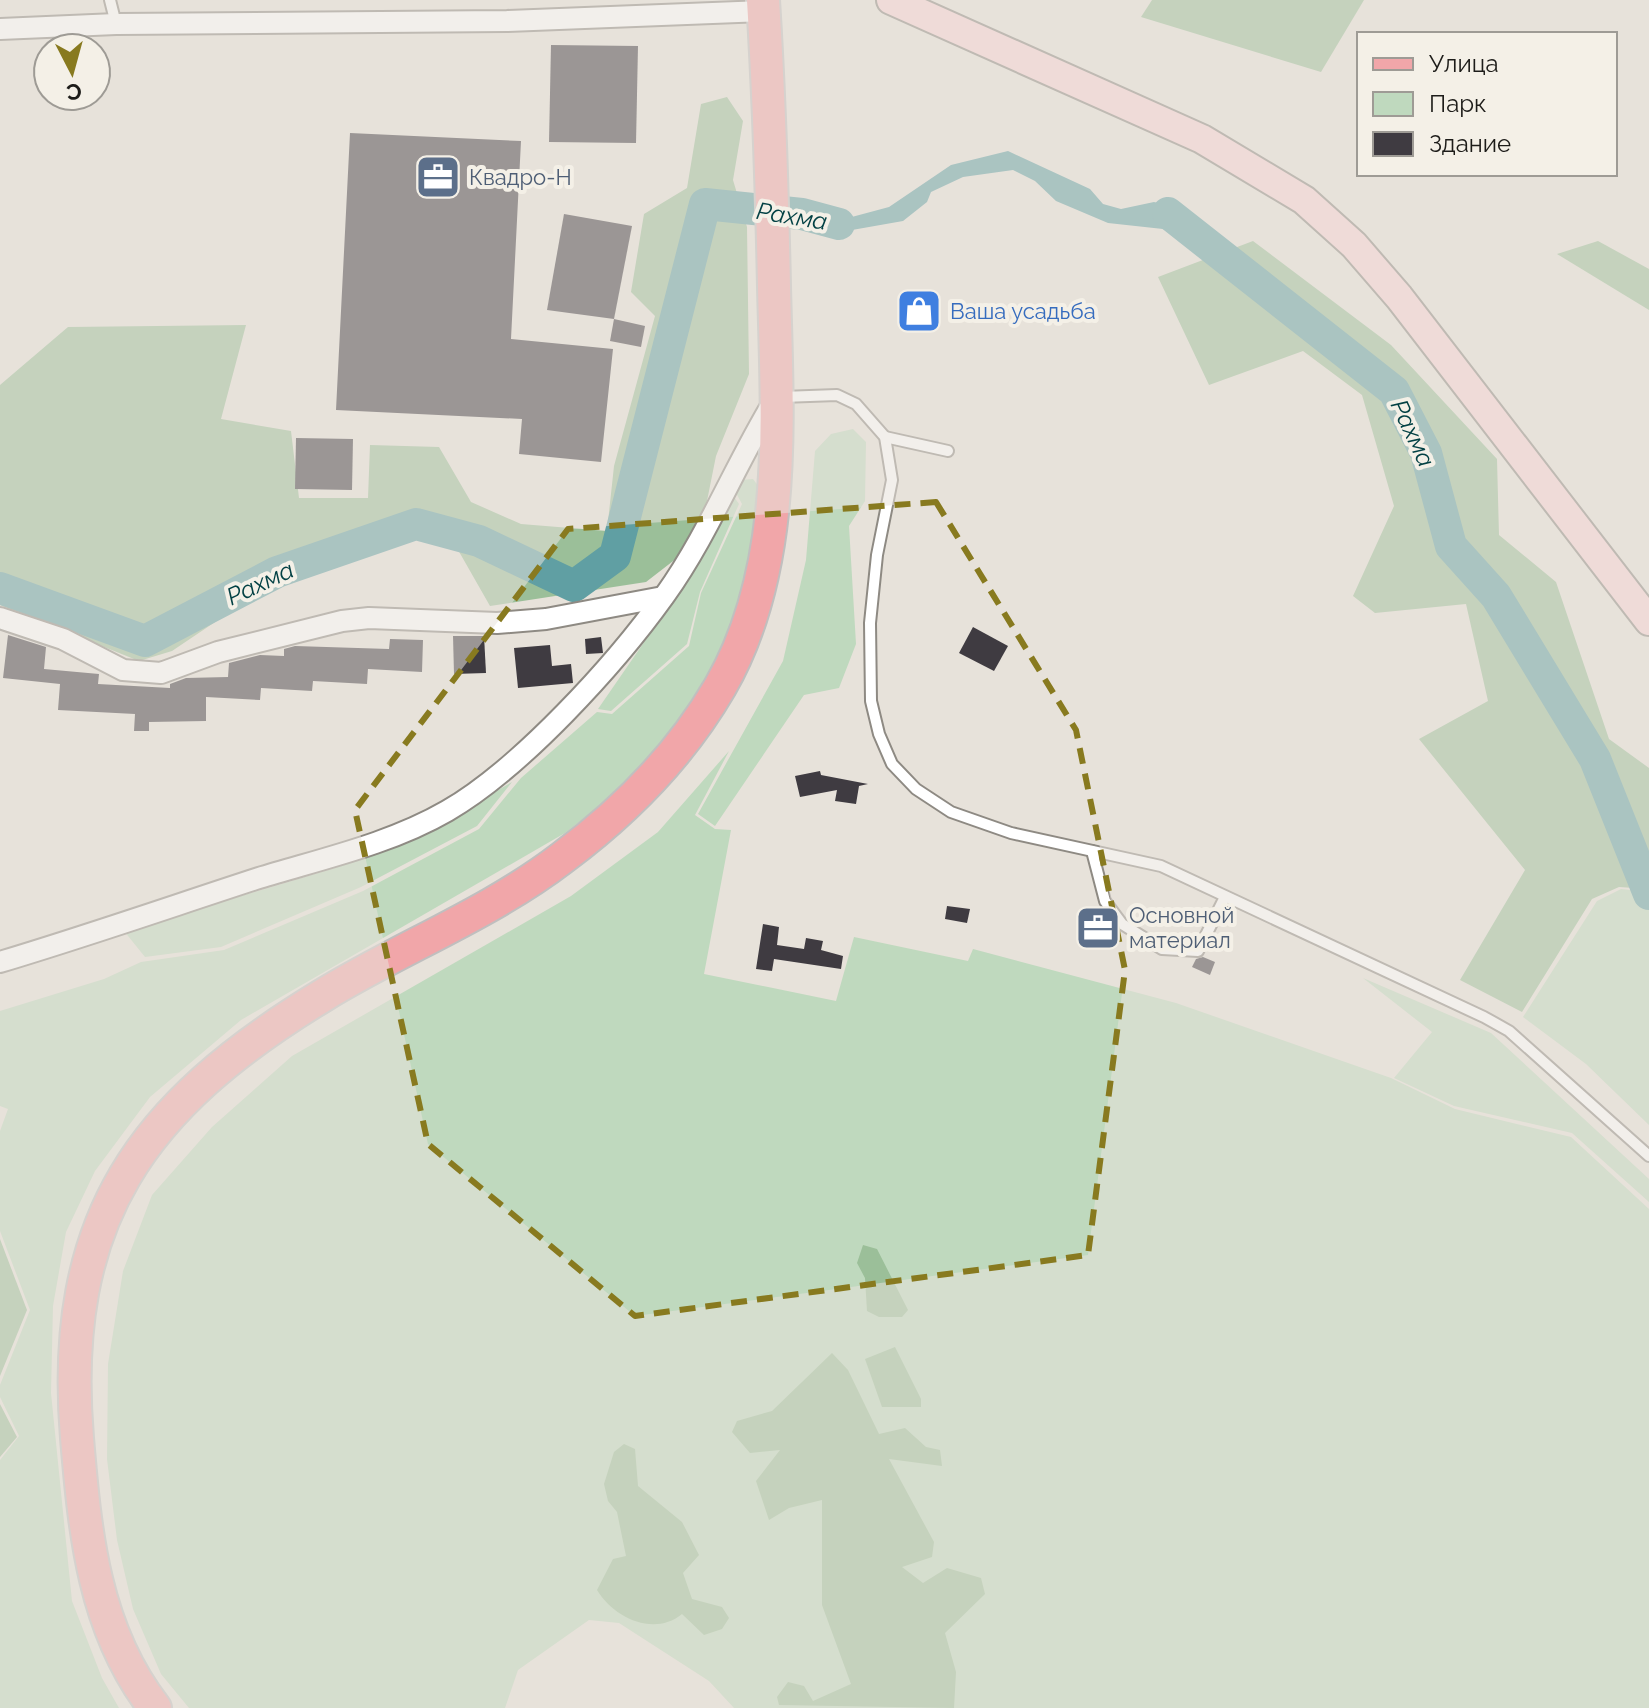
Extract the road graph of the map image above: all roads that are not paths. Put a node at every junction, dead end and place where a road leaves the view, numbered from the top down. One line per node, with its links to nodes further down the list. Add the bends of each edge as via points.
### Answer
1 (110, 0): 4 (lane)
2 (891, 0): 11 (street, via 1202,139 1304,200 1354,245 1399,297)
3 (764, 5): 4 (street, via 507,21); 6 (main road)
4 (116, 24): 5 (street)
5 (0, 29)
6 (776, 398): 7 (lane, via 837,395 856,404); 9 (street, via 742,452 695,552); 16 (main road, via 769,535 747,623 723,681 663,765 558,862 323,995 221,1064 173,1110 120,1181 85,1275 76,1326 76,1427 91,1565 102,1606 120,1655)
7 (885, 437): 8 (lane); 12 (lane, via 892,480 870,623 871,685 879,734 892,764 916,789 951,812 1011,833)
8 (948, 451)
9 (663, 597): 10 (street, via 497,623 342,621 218,652 161,673 123,670 63,639); 14 (street, via 624,649 518,757 446,812 373,842)
10 (0, 618)
11 (1649, 621)
12 (1092, 851): 13 (lane, via 1161,866); 13 (lane, via 1105,901 1122,924 1162,949 1198,951)
13 (1225, 897): 15 (lane, via 1509,1031)
14 (0, 962)
15 (1649, 1156)
16 (155, 1708)

